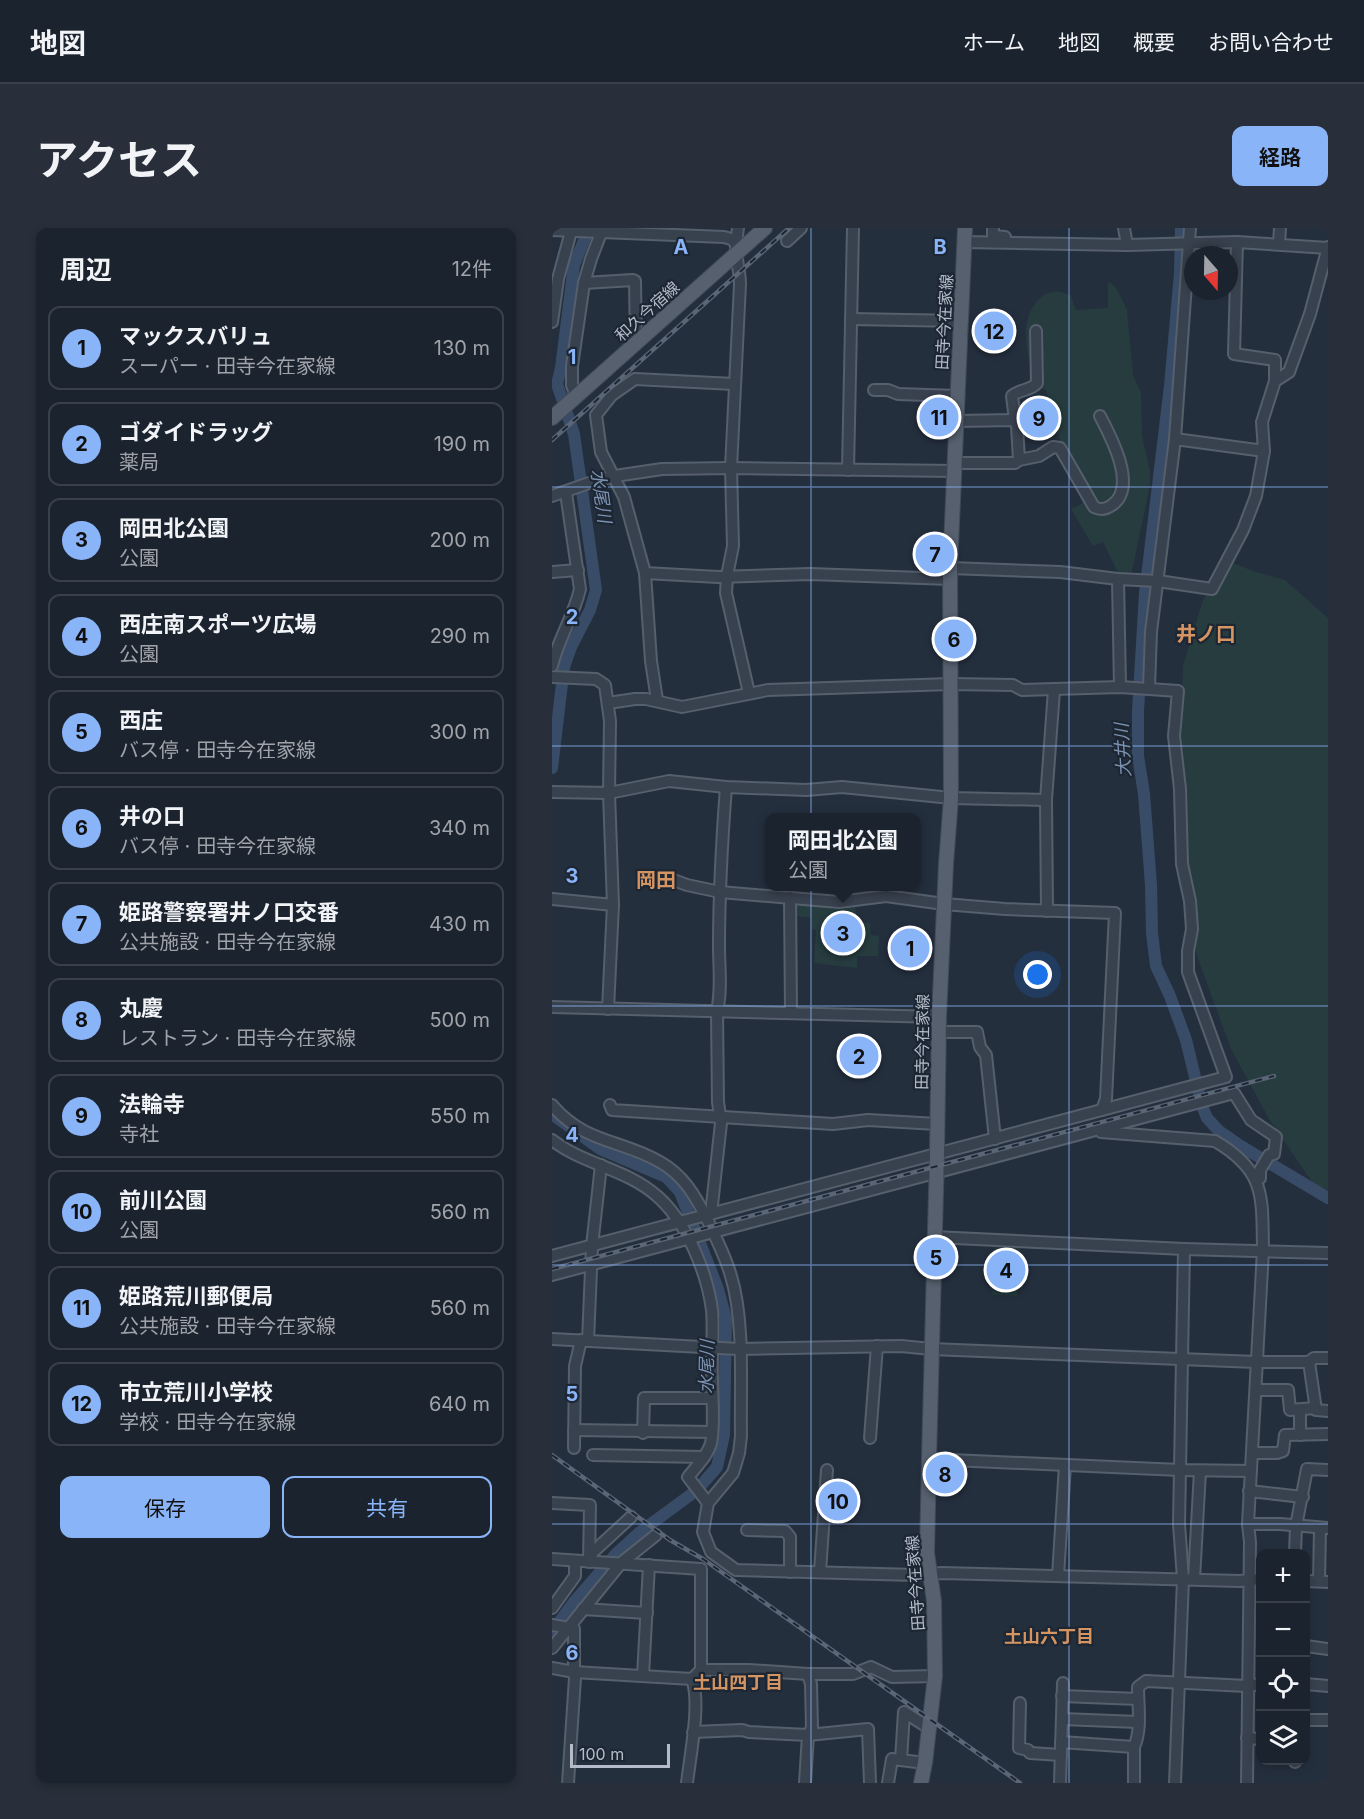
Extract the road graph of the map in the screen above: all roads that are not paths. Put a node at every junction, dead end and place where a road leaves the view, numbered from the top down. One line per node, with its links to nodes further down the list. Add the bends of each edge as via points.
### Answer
1 (738, 228): 21 (street)
2 (765, 228): 21 (main road, 和久今宿線)
3 (801, 228): 13 (street)
4 (854, 228): 23 (street)
5 (965, 228): 14 (main road, 田寺今在家線)
6 (993, 228): 17 (street, via 993,236 1038,237)
7 (1124, 228): 19 (street)
8 (1190, 228): 18 (street)
9 (1280, 228): 16 (street)
10 (572, 229): 11 (street); 12 (street); 24 (street, via 558,279)
11 (552, 230)
12 (603, 230): 21 (street, via 724,237); 22 (street)
13 (786, 241)
14 (964, 242): 17 (street); 25 (main road, 田寺今在家線)
15 (1237, 242): 16 (street); 18 (street); 28 (street, via 1234,354 1275,360)
16 (1279, 243): 20 (street)
17 (1038, 244): 19 (street)
18 (1190, 244): 19 (street); 37 (street)
19 (1127, 245)
20 (1328, 247): 28 (street, via 1289,372)
21 (736, 249): 27 (main road, 和久今宿線); 29 (street, via 740,284)
22 (584, 283): 27 (street, via 635,281); 31 (street, via 572,366)
23 (851, 319): 25 (street); 42 (street)
24 (552, 321)
25 (961, 321): 32 (main road, 田寺今在家線)
26 (1036, 331): 35 (street, via 1037,383 1012,396)
27 (636, 343): 31 (main road, 和久今宿線)
28 (1275, 381): 38 (street, via 1262,423)
29 (734, 384): 41 (street); 43 (street, via 635,380 612,395 596,415 601,452)
30 (874, 390): 32 (street)
31 (576, 396): 34 (main road, 和久今宿線)
32 (957, 396): 36 (main road, 田寺今在家線)
33 (1100, 416): 39 (street, via 1124,474 1120,495 1110,507 1094,507 1059,448)
34 (552, 418)
35 (1015, 420): 36 (street); 39 (street)
36 (956, 421): 40 (main road, 田寺今在家線)
37 (1175, 439): 38 (street); 52 (street)
38 (1264, 451): 52 (street, via 1256,496 1212,589)
39 (1020, 460): 40 (street)
40 (954, 467): 42 (street); 49 (main road, 田寺今在家線)
41 (731, 468): 42 (street); 43 (street, via 662,469); 50 (street, via 733,546)
42 (848, 470)
43 (615, 476): 44 (street); 48 (street)
44 (566, 493): 45 (street); 46 (street)
45 (552, 496)
46 (578, 570): 47 (street); 53 (street, via 577,600)
47 (552, 572)
48 (645, 573): 50 (street); 60 (street)
49 (950, 573): 50 (street); 51 (street, via 1060,572); 55 (main road, 田寺今在家線)
50 (727, 576): 59 (street, via 726,593)
51 (1118, 579): 52 (street); 56 (street)
52 (1158, 581): 57 (street)
53 (552, 666)
54 (552, 677): 61 (street, via 596,680 606,685)
55 (951, 684): 58 (street); 59 (street); 65 (main road, 田寺今在家線)
56 (1126, 687): 57 (street); 58 (street)
57 (1149, 688): 80 (street, via 1178,691 1174,736 1182,864 1192,929 1188,972 1226,1077)
58 (1054, 690): 66 (street)
59 (749, 693): 60 (street, via 682,707)
60 (657, 700): 61 (street)
61 (608, 703): 64 (street)
62 (726, 787): 64 (street, via 669,781); 65 (street, via 842,787); 68 (street)
63 (558, 792): 64 (street)
64 (609, 793): 72 (street)
65 (951, 798): 66 (street); 71 (main road, 田寺今在家線)
66 (1046, 800): 73 (street)
67 (671, 879): 68 (street)
68 (720, 892): 69 (street); 76 (street)
69 (790, 897): 71 (street, via 839,902 886,896); 77 (street)
70 (552, 899): 72 (street)
71 (944, 904): 73 (street); 78 (main road, 田寺今在家線)
72 (613, 905): 75 (street)
73 (1047, 911): 84 (street, via 1115,913 1106,1099)
74 (552, 1007): 75 (street)
75 (608, 1009): 76 (street)
76 (717, 1011): 77 (street); 85 (street)
77 (791, 1012): 78 (street)
78 (939, 1017): 79 (main road, 田寺今在家線)
79 (939, 1032): 86 (main road, 田寺今在家線); 88 (street, via 977,1032 986,1055)
80 (1220, 1079): 81 (street); 84 (street)
81 (1227, 1095): 87 (street); 93 (street, via 1234,1093 1251,1120 1276,1137 1274,1154 1269,1155)
82 (552, 1105): 94 (street, via 581,1130 661,1162 678,1175)
83 (610, 1105): 85 (street, via 612,1110)
84 (1102, 1110): 88 (street)
85 (720, 1116): 86 (street, via 833,1124 868,1120); 94 (street)
86 (937, 1124): 90 (main road, 田寺今在家線)
87 (1092, 1132): 92 (street); 93 (street, via 1215,1141)
88 (995, 1139): 90 (street)
89 (552, 1140): 91 (street)
90 (937, 1154): 92 (main road, 田寺今在家線); 94 (street)
91 (601, 1165): 95 (street, via 656,1194); 99 (street)
92 (936, 1173): 96 (street); 97 (main road, 田寺今在家線)
93 (1258, 1175): 101 (street)
94 (708, 1215): 95 (street); 96 (street)
95 (680, 1222): 98 (street); 99 (street)
96 (714, 1233): 98 (street); 110 (street, via 733,1286)
97 (934, 1237): 100 (street); 111 (main road, 田寺今在家線)
98 (688, 1239): 104 (street); 109 (street, via 699,1259 712,1311)
99 (592, 1246): 103 (street); 104 (street)
100 (1184, 1249): 101 (street); 113 (street)
101 (1263, 1250): 102 (street); 114 (street)
102 (1328, 1253)
103 (552, 1257)
104 (592, 1264): 105 (street); 107 (street)
105 (552, 1275)
106 (552, 1339): 107 (street)
107 (584, 1341): 109 (street); 121 (street, via 575,1366)
108 (877, 1346): 110 (street); 111 (street); 126 (street)
109 (711, 1347): 110 (street); 117 (street)
110 (739, 1349): 141 (street, via 739,1453 733,1473)
111 (931, 1349): 113 (street); 131 (main road, 田寺今在家線)
112 (1328, 1358): 115 (street)
113 (1183, 1360): 114 (street); 134 (street)
114 (1256, 1362): 115 (street); 116 (street)
115 (1309, 1362): 118 (street)
116 (1257, 1390): 119 (street, via 1288,1390 1290,1410); 128 (street)
117 (712, 1398): 122 (street); 123 (street, via 644,1398)
118 (1315, 1407): 119 (street); 120 (street)
119 (1299, 1410): 125 (street)
120 (1328, 1411)
121 (574, 1430): 123 (street); 127 (street)
122 (711, 1432): 123 (street); 130 (street)
123 (643, 1433)
124 (1328, 1434): 125 (street)
125 (1300, 1435): 128 (street, via 1284,1435 1283,1451 1277,1454)
126 (870, 1438)
127 (574, 1448)
128 (1252, 1453): 137 (street)
129 (593, 1455): 130 (street)
130 (704, 1457): 141 (street, via 688,1477)
131 (929, 1459): 132 (street); 156 (main road, 田寺今在家線)
132 (1065, 1465): 134 (street); 157 (street)
133 (827, 1470): 155 (street)
134 (1180, 1470): 136 (street); 158 (street, via 1179,1524)
135 (1328, 1470): 139 (street, via 1307,1469)
136 (1200, 1471): 137 (street); 158 (street)
137 (1251, 1471): 138 (street)
138 (1250, 1491): 139 (street); 143 (street)
139 (1303, 1497): 144 (street)
140 (552, 1503): 151 (street, via 590,1505)
141 (708, 1503): 154 (street, via 704,1532 711,1552 736,1570)
142 (631, 1517): 151 (street, via 593,1552)
143 (1248, 1524): 144 (street); 159 (street)
144 (1296, 1526): 145 (street); 148 (street)
145 (1324, 1528): 160 (street)
146 (747, 1530): 154 (street, via 785,1531 790,1537)
147 (656, 1535): 152 (street)
148 (1295, 1549)
149 (552, 1559): 150 (street)
150 (575, 1561): 151 (street); 161 (street, via 575,1576)
151 (589, 1562): 152 (street)
152 (621, 1563): 153 (street); 162 (street)
153 (649, 1565): 163 (street); 172 (street, via 701,1569)
154 (790, 1572): 155 (street)
155 (820, 1572): 156 (street)
156 (930, 1574): 157 (street); 176 (main road, 田寺今在家線)
157 (1058, 1576): 158 (street)
158 (1188, 1579): 159 (street); 179 (street)
159 (1255, 1579): 166 (street)
160 (1323, 1582)
161 (552, 1608)
162 (583, 1609): 163 (street); 165 (street)
163 (647, 1613): 175 (street)
164 (552, 1625): 165 (street)
165 (568, 1627): 169 (street); 173 (street, via 574,1629)
166 (1248, 1639): 167 (street); 182 (street)
167 (1256, 1640)
168 (1310, 1647): 170 (street)
169 (552, 1648)
170 (1328, 1649)
171 (552, 1668): 173 (street)
172 (701, 1670): 174 (street); 177 (street)
173 (574, 1672): 175 (street); 203 (street)
174 (808, 1674): 176 (street, via 853,1674 871,1667 892,1677); 195 (street, via 812,1728)
175 (644, 1676): 177 (street)
176 (935, 1676): 193 (main road, 田寺今在家線)
177 (692, 1679): 194 (street)
178 (1063, 1683): 184 (street)
179 (1179, 1684): 182 (street); 185 (street, via 1146,1681 1138,1687); 211 (street)
180 (1310, 1684): 183 (street)
181 (1256, 1685): 182 (street)
182 (1247, 1686): 187 (street)
183 (1328, 1686)
184 (1062, 1696): 185 (street); 189 (street)
185 (1138, 1699): 192 (street)
186 (1020, 1703): 200 (street, via 1019,1748 1030,1753)
187 (1247, 1718): 188 (street); 196 (street)
188 (1256, 1718)
189 (1062, 1719): 192 (street); 198 (street)
190 (1310, 1720): 191 (street)
191 (1328, 1720)
192 (1138, 1722): 199 (street)
193 (929, 1728): 201 (street, via 904,1712); 202 (main road, 田寺今在家線)
194 (693, 1732): 195 (street, via 742,1730); 204 (street)
195 (808, 1735): 205 (street); 206 (street, via 868,1730)
196 (1247, 1738): 197 (street); 212 (street)
197 (1256, 1739)
198 (1061, 1742): 199 (street); 200 (street)
199 (1134, 1747): 210 (street)
200 (1061, 1755): 209 (street)
201 (901, 1760): 202 (street); 207 (street, via 892,1759)
202 (925, 1763): 208 (main road, 田寺今在家線)
203 (568, 1783)
204 (687, 1783)
205 (805, 1783)
206 (870, 1783)
207 (888, 1783)
208 (921, 1783)
209 (1060, 1783)
210 (1134, 1783)
211 (1175, 1783)
212 (1247, 1783)

